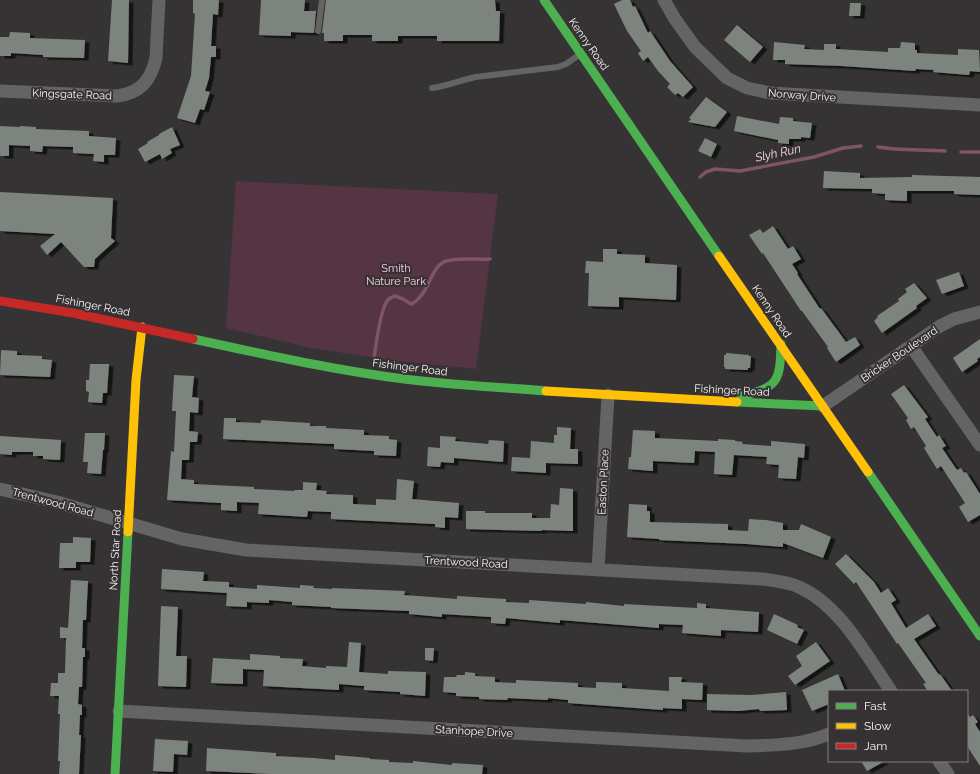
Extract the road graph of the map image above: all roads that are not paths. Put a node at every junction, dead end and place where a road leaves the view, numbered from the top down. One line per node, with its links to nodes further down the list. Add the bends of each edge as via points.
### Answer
1 (159, 0): 8 (street, Kingsgate Road, via 156,58 152,73 142,86 125,95 117,96)
2 (322, 0): 5 (lane)
3 (544, 0): 6 (main road, Kenny Road)
4 (664, 0): 9 (street, Norway Drive, via 695,47 728,78 747,88 770,94)
5 (318, 31)
6 (581, 54): 7 (lane, via 558,66 476,77); 13 (main road, Kenny Road)
7 (432, 88)
8 (0, 91)
9 (980, 105)
10 (0, 301): 12 (main road, Fishinger Road)
11 (980, 312): 14 (street, Bricker Boulevard, via 954,319)
12 (142, 327): 15 (main road, Fishinger Road, via 356,372 475,386); 20 (main road, North Star Road, via 136,380)
13 (781, 344): 16 (main road, via 779,373 770,388); 17 (main road, Kenny Road)
14 (911, 346): 17 (street, Bricker Boulevard); 18 (street)
15 (608, 395): 16 (main road, Fishinger Road); 21 (street, Easton Place)
16 (718, 401): 17 (main road, Fishinger Road)
17 (823, 406): 22 (main road, Kenny Road)
18 (980, 445)
19 (0, 489): 20 (street, Trentwood Road)
20 (129, 523): 21 (street, Trentwood Road, via 182,539 246,550); 24 (main road, North Star Road)
21 (598, 570): 23 (street, Trentwood Road, via 763,579 798,586 828,607 849,630)
22 (980, 636)
23 (890, 690)
24 (119, 711): 25 (street, Stanhope Drive, via 747,746 780,745 817,739); 27 (main road, North Star Road)
25 (828, 734)
26 (940, 762): 28 (street)
27 (115, 774)
28 (948, 774)

